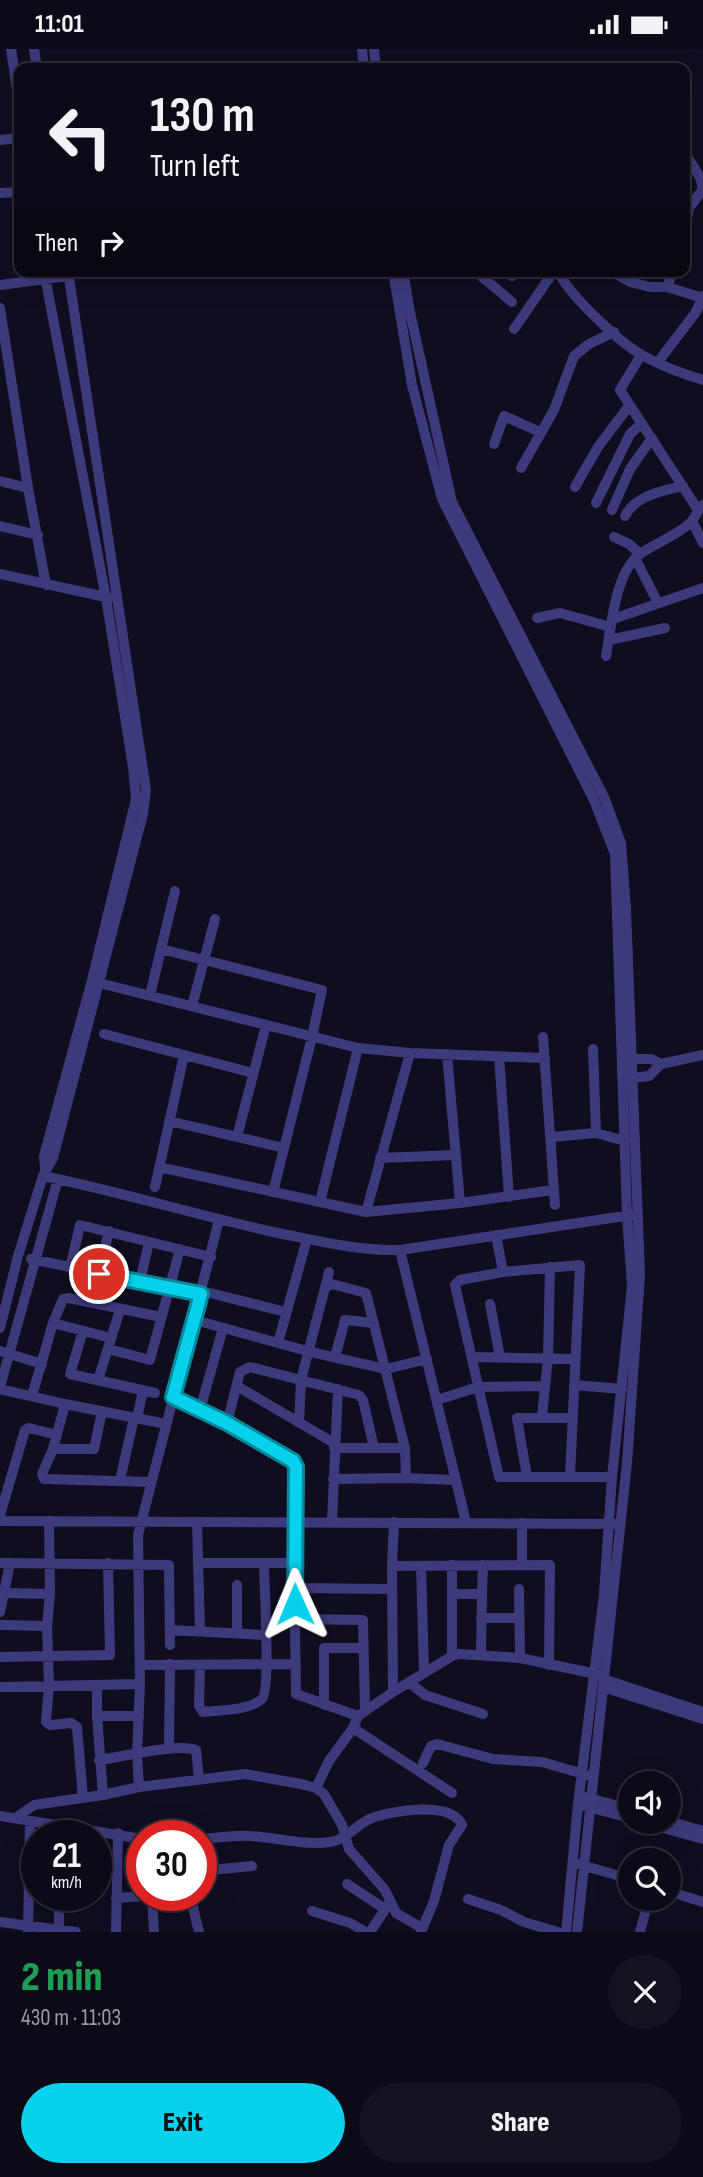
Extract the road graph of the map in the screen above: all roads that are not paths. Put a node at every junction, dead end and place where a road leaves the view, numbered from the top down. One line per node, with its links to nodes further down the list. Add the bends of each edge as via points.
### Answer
1 (11, 49): 2 (street)
2 (14, 69)
3 (690, 161): 4 (street)
4 (703, 189): 5 (street)
5 (690, 207)
6 (39, 277): 16 (street)
7 (44, 277): 52 (street)
8 (68, 277): 53 (street)
9 (394, 277): 79 (street, via 412,385 442,499 613,844)
10 (404, 277): 79 (street, via 452,502 604,797 621,843)
11 (482, 277): 19 (street)
12 (552, 277): 21 (street)
13 (560, 277): 22 (street)
14 (622, 277): 17 (street, via 650,287)
15 (671, 277): 17 (street)
16 (0, 285)
17 (667, 287): 18 (street)
18 (703, 297): 25 (street)
19 (512, 302)
20 (0, 308): 23 (street)
21 (514, 329)
22 (614, 333): 24 (street); 31 (street, via 574,356 554,410)
23 (2, 339): 27 (street)
24 (641, 355): 25 (street); 29 (street, via 620,390)
25 (658, 362): 26 (street)
26 (703, 380)
27 (12, 381): 28 (street); 38 (street)
28 (0, 382)
29 (629, 406): 30 (street); 37 (street)
30 (641, 424): 32 (street); 39 (street, via 630,434)
31 (540, 432): 33 (street, via 504,416); 34 (street)
32 (652, 438): 36 (street); 41 (street, via 630,469)
33 (494, 445)
34 (521, 468)
35 (0, 481): 38 (street)
36 (682, 486): 40 (street); 42 (street, via 630,505)
37 (575, 487)
38 (28, 488): 45 (street)
39 (596, 503)
40 (700, 507): 43 (street)
41 (612, 510)
42 (625, 516)
43 (692, 521): 47 (street); 48 (street)
44 (0, 526): 45 (street)
45 (38, 534): 50 (street)
46 (614, 537): 48 (street, via 629,544)
47 (703, 543)
48 (638, 556): 54 (street); 56 (street, via 618,591)
49 (0, 574): 50 (street)
50 (46, 585): 52 (street)
51 (703, 588): 54 (street)
52 (106, 599): 53 (street); 92 (street, via 136,799 44,1156)
53 (118, 599): 64 (street, via 146,790)
54 (658, 603): 56 (street)
55 (537, 618): 56 (street, via 560,613)
56 (612, 623): 58 (street)
57 (664, 628): 58 (street)
58 (609, 640): 59 (street)
59 (606, 656)
60 (175, 891): 62 (street)
61 (215, 919): 63 (street)
62 (161, 949): 63 (street); 65 (street)
63 (204, 960): 66 (street); 69 (street, via 322,990)
64 (100, 983): 65 (street); 92 (street, via 53,1158)
65 (150, 995): 66 (street)
66 (192, 1006): 67 (street)
67 (266, 1025): 69 (street); 81 (street)
68 (104, 1034): 75 (street)
69 (312, 1037): 71 (street); 88 (street)
70 (543, 1037): 78 (street)
71 (358, 1048): 73 (street); 98 (street)
72 (593, 1049): 84 (street)
73 (410, 1053): 74 (street); 90 (street)
74 (447, 1054): 77 (street); 89 (street)
75 (184, 1055): 81 (street); 83 (street)
76 (703, 1055): 80 (street)
77 (499, 1056): 78 (street); 97 (street)
78 (545, 1058): 86 (street)
79 (626, 1059): 80 (street); 82 (street)
80 (661, 1063): 82 (street, via 649,1076)
81 (253, 1073): 85 (street)
82 (627, 1079): 87 (street); 102 (street)
83 (169, 1121): 85 (street); 91 (street)
84 (596, 1133): 86 (street); 87 (street)
85 (237, 1137): 88 (street)
86 (552, 1137): 95 (street)
87 (625, 1141): 102 (street)
88 (284, 1148): 96 (street)
89 (454, 1155): 90 (street); 99 (street)
90 (380, 1158): 101 (street)
91 (159, 1167): 94 (street); 96 (street)
92 (44, 1172): 93 (street); 110 (street)
93 (58, 1179): 103 (street); 112 (street)
94 (155, 1187)
95 (554, 1190): 97 (street); 100 (street)
96 (273, 1192): 98 (street)
97 (509, 1197): 99 (street)
98 (320, 1202): 101 (street)
99 (460, 1203): 101 (street)
100 (555, 1205)
101 (366, 1212)
102 (632, 1215): 105 (street); 153 (street, via 632,1286); 189 (street, via 640,1279)
103 (219, 1220): 106 (street); 111 (street)
104 (109, 1231): 107 (street); 114 (street, via 80,1225); 117 (street)
105 (496, 1235): 109 (street); 116 (street)
106 (307, 1239): 109 (street); 125 (street)
107 (149, 1242): 108 (street); 118 (street)
108 (180, 1249): 111 (street); 119 (street)
109 (400, 1249): 141 (street)
110 (18, 1256): 112 (street); 130 (street)
111 (211, 1257): 121 (street)
112 (35, 1260): 114 (street); 136 (street)
113 (550, 1267): 116 (street); 140 (street); 142 (street, via 580,1265)
114 (70, 1268): 117 (street)
115 (329, 1272): 120 (street)
116 (503, 1272): 138 (street, via 460,1280 455,1285)
117 (99, 1274): 118 (street); 122 (street)
118 (140, 1281): 119 (street)
119 (171, 1286): 121 (street); 126 (street)
120 (326, 1286): 129 (street, via 366,1293); 135 (street)
121 (201, 1292): 125 (street); 127 (street)
122 (92, 1303): 124 (street); 128 (street, via 63,1299)
123 (490, 1304): 139 (street)
124 (120, 1310): 126 (street); 134 (street)
125 (286, 1313): 133 (street)
126 (161, 1317): 134 (street, via 150,1360)
127 (194, 1320): 131 (street); 155 (street)
128 (53, 1323): 132 (street); 143 (street)
129 (373, 1323): 137 (street, via 345,1319); 144 (street)
130 (0, 1328)
131 (223, 1328): 133 (street); 158 (street)
132 (83, 1331): 134 (street); 145 (street, via 70,1374)
133 (278, 1343): 135 (street)
134 (110, 1344): 145 (street)
135 (307, 1351): 137 (street); 146 (street)
136 (5, 1353): 143 (street); 150 (street)
137 (335, 1357): 144 (street)
138 (472, 1357): 139 (street); 151 (street)
139 (500, 1357): 140 (street)
140 (548, 1358): 142 (street); 149 (street)
141 (427, 1359): 144 (street); 156 (street)
142 (575, 1359): 147 (street)
143 (42, 1364): 154 (street)
144 (386, 1369): 169 (street)
145 (98, 1380): 161 (street, via 149,1392)
146 (301, 1380): 148 (street, via 250,1367 240,1372); 152 (street); 164 (street)
147 (574, 1385): 153 (street); 162 (street)
148 (237, 1386): 163 (street); 164 (street)
149 (545, 1386): 151 (street); 160 (street)
150 (0, 1388): 154 (street)
151 (478, 1388): 156 (street); 174 (street, via 499,1477)
152 (338, 1389): 167 (street); 168 (street, via 361,1397)
153 (622, 1389): 172 (street)
154 (32, 1396): 157 (street)
155 (173, 1397): 158 (street); 165 (street)
156 (437, 1399): 177 (street)
157 (65, 1404): 159 (street); 166 (street)
158 (200, 1410): 163 (street)
159 (102, 1412): 161 (street); 170 (street, via 94,1449)
160 (542, 1416): 162 (street); 174 (street, via 517,1418)
161 (135, 1418): 165 (street); 175 (street)
162 (572, 1418): 171 (street)
163 (227, 1423): 184 (street, via 293,1461)
164 (299, 1423): 167 (street)
165 (166, 1424): 178 (street)
166 (57, 1435): 170 (street); 179 (street, via 25,1430)
167 (334, 1445): 168 (street); 176 (street)
168 (374, 1448): 169 (street)
169 (405, 1448): 173 (street)
170 (53, 1449): 175 (street, via 44,1479)
171 (570, 1476): 172 (street); 174 (street)
172 (612, 1477): 189 (street)
173 (406, 1478): 176 (street); 177 (street)
174 (527, 1478)
175 (120, 1479): 178 (street)
176 (333, 1479): 185 (street)
177 (454, 1481): 186 (street)
178 (151, 1482): 182 (street)
179 (0, 1515)
180 (0, 1521): 181 (street)
181 (48, 1521): 182 (street); 191 (street)
182 (141, 1521): 183 (street); 193 (street)
183 (197, 1522): 184 (street); 194 (street)
184 (295, 1522): 185 (street); 196 (street)
185 (332, 1522): 187 (street)
186 (466, 1522): 187 (street); 188 (street)
187 (394, 1523): 200 (street)
188 (522, 1523): 189 (street); 199 (street)
189 (615, 1524): 234 (street)
190 (5, 1563): 191 (street); 206 (street)
191 (50, 1563): 192 (street); 207 (street)
192 (108, 1563): 193 (street); 223 (street, via 110,1655)
193 (139, 1563): 216 (street, via 169,1565); 229 (street)
194 (198, 1563): 195 (street); 217 (street)
195 (264, 1563): 196 (street); 219 (street)
196 (294, 1563): 203 (street)
197 (452, 1565): 198 (street); 201 (street); 208 (street)
198 (483, 1565): 199 (street); 209 (street)
199 (522, 1565): 232 (street, via 550,1565)
200 (391, 1566): 201 (street); 204 (street)
201 (421, 1566): 233 (street)
202 (237, 1585): 218 (street)
203 (295, 1588): 204 (street); 213 (street)
204 (392, 1589): 240 (street)
205 (519, 1590): 212 (street)
206 (5, 1593): 207 (street); 210 (street)
207 (50, 1594): 215 (street)
208 (452, 1594): 209 (street); 224 (street)
209 (482, 1594): 211 (street)
210 (0, 1612)
211 (481, 1618): 212 (street); 222 (street)
212 (519, 1618): 226 (street)
213 (295, 1619): 221 (street, via 363,1620); 228 (street)
214 (0, 1625): 215 (street)
215 (47, 1626): 223 (street)
216 (170, 1630): 217 (street); 220 (street)
217 (200, 1631): 218 (street)
218 (237, 1633): 219 (street)
219 (265, 1635): 231 (street)
220 (170, 1645)
221 (362, 1648): 241 (street, via 324,1648); 243 (street)
222 (481, 1655): 224 (street); 226 (street)
223 (47, 1656): 225 (street); 237 (street)
224 (452, 1656): 233 (street)
225 (0, 1657)
226 (520, 1658): 232 (street)
227 (170, 1664): 229 (street); 230 (street); 249 (street)
228 (295, 1664): 231 (street); 241 (street, via 296,1694)
229 (139, 1665): 236 (street)
230 (200, 1665): 231 (street); 231 (street, via 203,1712 262,1699)
231 (267, 1665)
232 (549, 1665): 234 (street)
233 (424, 1673): 235 (street)
234 (601, 1679): 242 (street); 247 (street); 253 (street)
235 (409, 1682): 240 (street); 244 (street, via 425,1695)
236 (140, 1684): 238 (street); 246 (street)
237 (49, 1685): 238 (street); 239 (street); 259 (street, via 47,1723 77,1727)
238 (97, 1685): 245 (street)
239 (0, 1687)
240 (393, 1692): 243 (street)
241 (324, 1705): 243 (street)
242 (703, 1711)
243 (361, 1714): 248 (street)
244 (483, 1714)
245 (97, 1716): 246 (street); 251 (street)
246 (139, 1716): 250 (street)
247 (703, 1720)
248 (353, 1728): 256 (street); 257 (street)
249 (169, 1749): 250 (street); 254 (street, via 196,1750)
250 (137, 1754): 251 (street); 255 (street)
251 (99, 1761): 258 (street)
252 (423, 1763): 253 (street, via 436,1744 493,1759 542,1762)
253 (588, 1775): 260 (street)
254 (199, 1779): 255 (street); 256 (street, via 245,1774)
255 (139, 1787): 258 (street)
256 (316, 1789): 272 (street, via 330,1801)
257 (452, 1793)
258 (103, 1795): 259 (street)
259 (83, 1798): 264 (street, via 34,1805)
260 (584, 1801): 261 (street); 262 (street); 275 (street)
261 (618, 1807)
262 (618, 1814)
263 (0, 1816): 264 (street)
264 (17, 1817): 265 (street)
265 (27, 1820)
266 (681, 1825): 267 (street)
267 (703, 1832)
268 (112, 1833): 269 (street)
269 (118, 1833): 271 (street); 281 (street)
270 (681, 1833): 274 (street)
271 (126, 1835)
272 (345, 1836): 273 (street, via 315,1843 248,1836); 285 (street, via 349,1849 385,1891); 294 (street, via 370,1819 391,1813 438,1811 460,1820 461,1828 449,1845)
273 (217, 1838)
274 (703, 1839)
275 (578, 1864): 278 (street); 301 (street); 302 (street)
276 (252, 1866): 277 (street)
277 (217, 1869)
278 (618, 1876)
279 (347, 1884): 285 (street)
280 (681, 1895): 284 (street)
281 (116, 1898): 282 (street); 296 (street)
282 (126, 1898)
283 (468, 1899): 300 (street)
284 (703, 1902)
285 (388, 1905): 294 (street); 299 (street)
286 (28, 1911): 293 (street)
287 (62, 1911): 295 (street)
288 (155, 1911): 297 (street)
289 (194, 1911): 298 (street)
290 (646, 1911): 303 (street)
291 (312, 1912): 299 (street)
292 (0, 1922): 293 (street)
293 (28, 1929): 295 (street)
294 (422, 1930)
295 (66, 1931)
296 (116, 1932)
297 (154, 1932)
298 (199, 1932)
299 (368, 1932)
300 (558, 1932)
301 (566, 1932)
302 (577, 1932)
303 (640, 1932)

